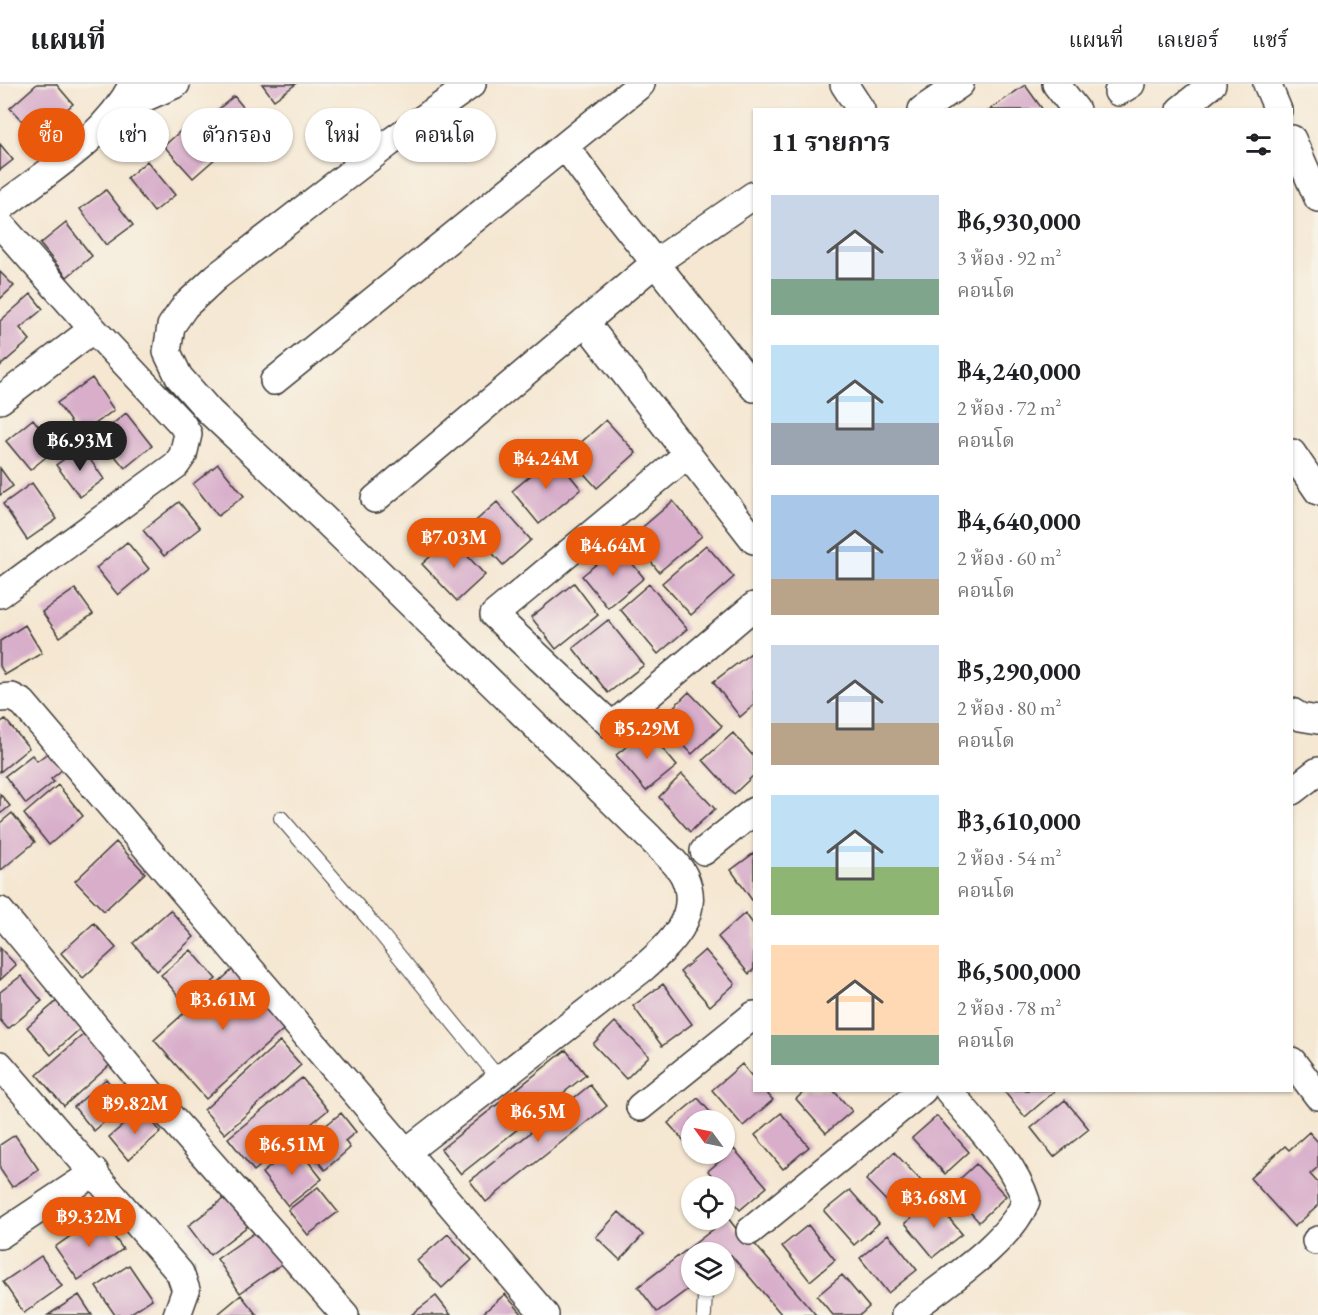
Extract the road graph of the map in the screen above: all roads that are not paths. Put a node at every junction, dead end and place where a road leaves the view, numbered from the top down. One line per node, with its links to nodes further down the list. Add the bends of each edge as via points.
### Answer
1 (133, 84): 10 (street)
2 (176, 84): 10 (street)
3 (472, 84): 48 (street, via 216,277 185,306 171,326 167,352 179,377 210,412 650,838 683,875 688,896 686,919 673,941)
4 (641, 84): 18 (street)
5 (844, 84): 11 (street)
6 (960, 84): 12 (street)
7 (1056, 84): 13 (street)
8 (1212, 84): 14 (street)
9 (1267, 84): 15 (street)
10 (121, 108)
11 (860, 108)
12 (925, 108)
13 (1074, 108)
14 (1182, 108)
15 (1277, 108)
16 (97, 131): 21 (street)
17 (1293, 141): 20 (street)
18 (565, 146): 23 (street); 26 (street)
19 (753, 196): 23 (street)
20 (1318, 198)
21 (0, 208)
22 (0, 224): 25 (street)
23 (655, 263): 24 (street); 27 (street)
24 (585, 322): 29 (street); 32 (street)
25 (93, 330): 28 (street); 34 (street, via 182,424 188,434 187,444 176,465)
26 (274, 381)
27 (753, 387)
28 (0, 400)
29 (688, 454): 33 (street); 35 (street, via 494,615 612,726)
30 (1293, 454): 31 (street)
31 (1318, 491)
32 (375, 499)
33 (753, 539)
34 (0, 594)
35 (753, 607)
36 (0, 698): 53 (street, via 12,697 23,703)
37 (1293, 713): 38 (street)
38 (1318, 720)
39 (1318, 771): 40 (street)
40 (1293, 790)
41 (753, 812): 43 (street)
42 (281, 818): 48 (lane)
43 (704, 851)
44 (0, 911): 59 (street, via 167,1113)
45 (753, 1016): 52 (street)
46 (1293, 1062): 51 (street)
47 (0, 1065): 54 (street)
48 (500, 1080): 53 (street)
49 (921, 1092): 55 (street)
50 (950, 1092): 62 (street, via 1022,1187 1026,1201 1020,1218 1001,1238)
51 (1318, 1096)
52 (640, 1107)
53 (406, 1152): 60 (street)
54 (95, 1172): 56 (street); 58 (street, via 180,1273 186,1290)
55 (750, 1231)
56 (0, 1235)
57 (705, 1296): 61 (lane)
58 (177, 1315)
59 (345, 1315)
60 (545, 1315)
61 (704, 1315)
62 (905, 1315)

